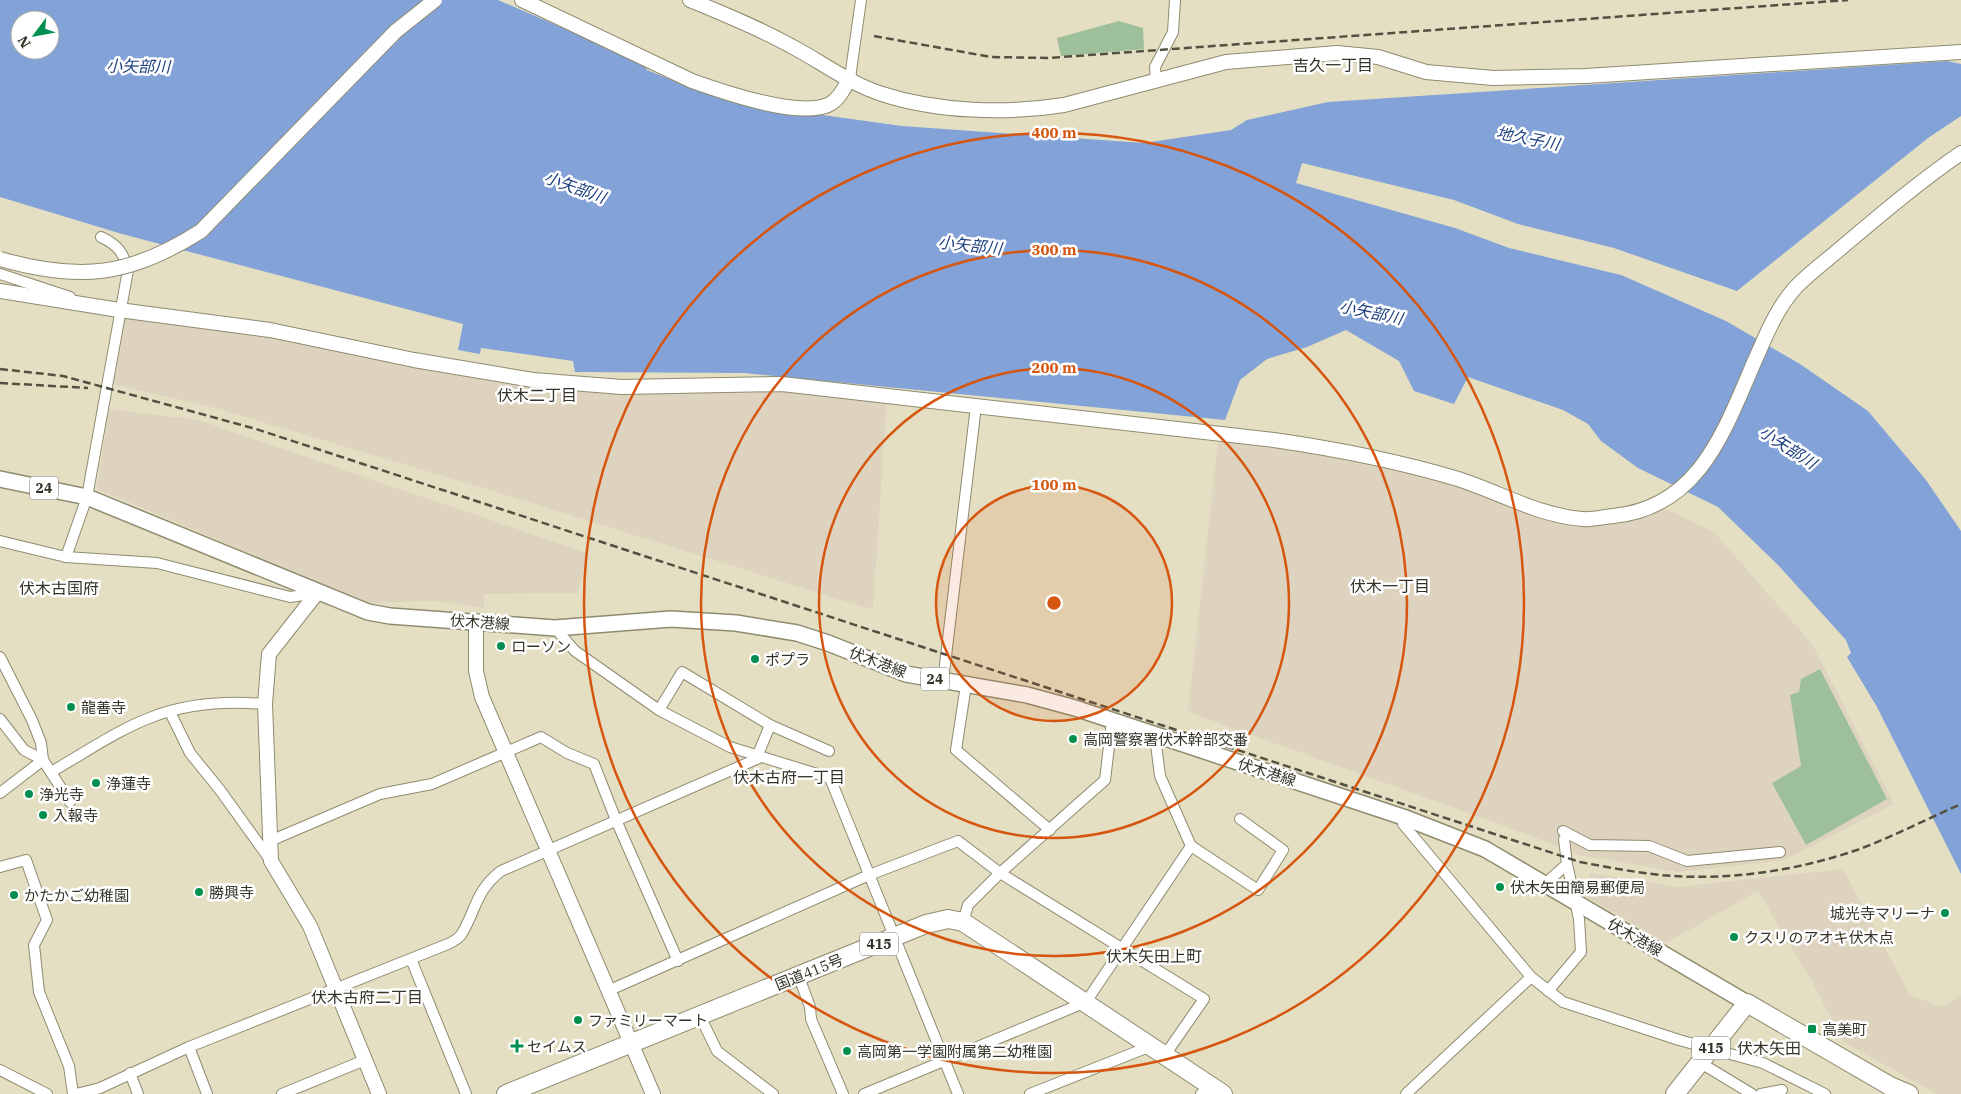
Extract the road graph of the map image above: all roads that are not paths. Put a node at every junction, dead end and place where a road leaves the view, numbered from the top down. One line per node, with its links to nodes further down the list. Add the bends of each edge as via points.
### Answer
1 (435, 0): 11 (street, bridge, via 396,31 201,231 180,244 134,266 106,272 65,272)
2 (522, 0): 7 (street, via 692,81 776,106 828,105 840,95)
3 (690, 0): 7 (street, via 789,44)
4 (861, 0): 7 (street)
5 (1175, 0): 8 (street, via 1173,32 1155,67)
6 (1961, 52): 8 (street, via 1586,76 1493,78 1426,72 1378,57 1337,53 1226,62)
7 (850, 78): 8 (street, via 881,94 909,100 952,108 1003,110 1064,105)
8 (1156, 82)
9 (1961, 153): 16 (street, via 1872,221 1794,289 1772,322 1718,443 1705,464 1658,505 1631,514 1584,520 1550,514 1477,485 1428,470 1331,448)
10 (101, 237): 15 (street, via 115,244 124,256 128,270)
11 (0, 259)
12 (0, 274): 14 (street)
13 (0, 291): 14 (street)
14 (95, 306): 15 (street)
15 (120, 310): 16 (street, via 270,330 414,360 533,380 622,387 782,384); 18 (street)
16 (976, 406): 25 (street)
17 (0, 479): 18 (main road, 伏木港線 / 24)
18 (87, 497): 20 (street); 21 (main road, 伏木港線 / 24)
19 (0, 542): 20 (street)
20 (66, 557): 21 (street, via 157,563 290,597)
21 (317, 592): 22 (main road, 伏木港線 / 24, via 368,612); 27 (street, via 269,654)
22 (476, 621): 23 (main road, 伏木港線 / 24); 34 (street, via 476,671 482,697)
23 (555, 628): 25 (main road, 伏木港線 / 24, via 671,619 736,623 797,633 906,674); 28 (street, via 575,651)
24 (0, 657): 37 (street, via 32,720 41,743)
25 (944, 681): 26 (main road, 伏木港線 / 24)
26 (966, 685): 31 (main road, 伏木港線 / 24, via 1039,698); 44 (street, via 956,750)
27 (265, 704): 29 (street, via 232,701); 45 (street)
28 (659, 710): 32 (street, via 682,672); 36 (street, via 730,747)
29 (170, 712): 38 (street, via 151,717); 49 (street, via 190,753)
30 (0, 719): 37 (street, via 24,750)
31 (1112, 721): 33 (main road, 伏木港線 / 24); 44 (street, via 1105,780)
32 (770, 725): 35 (street); 36 (street)
33 (1155, 736): 41 (main road, 伏木港線 / 24); 46 (street, via 1160,776)
34 (507, 751): 43 (street, via 541,737 594,764); 45 (street, via 432,784 380,794); 47 (street)
35 (830, 751)
36 (758, 757): 43 (street); 53 (street, via 830,778)
37 (43, 760): 38 (street); 39 (street)
38 (50, 772): 40 (street)
39 (0, 793)
40 (70, 802)
41 (1403, 817): 54 (main road, 伏木港線 / 24, via 1485,849); 62 (street, via 1403,824)
42 (1240, 819): 46 (street, via 1283,850 1258,890)
43 (616, 820): 47 (street); 60 (street)
44 (1050, 830): 52 (street)
45 (270, 841): 49 (street)
46 (1190, 846): 58 (street)
47 (549, 848): 59 (street, via 500,871 491,879 475,901 460,937); 64 (street)
48 (1780, 852): 50 (street, via 1687,860 1649,846 1590,845 1563,835)
49 (271, 861): 63 (street, via 310,926)
50 (1567, 864): 54 (street); 55 (street)
51 (0, 867): 83 (street, via 26,860 47,920 34,945 39,992 69,1066)
52 (1000, 873): 53 (street, via 958,841); 56 (street, via 968,905); 58 (street)
53 (869, 875): 57 (street); 60 (street)
54 (1546, 883): 55 (main road, 伏木港線 / 24)
55 (1577, 903): 65 (street, via 1581,952); 67 (main road, 伏木港線 / 24)
56 (963, 922): 57 (highway, 国道415号 / 415, via 948,919 926,924); 66 (highway)
57 (895, 938): 61 (highway, 国道415号 / 415); 74 (street)
58 (1122, 949): 66 (street); 72 (street, via 1204,999)
59 (411, 959): 63 (street); 88 (street)
60 (678, 961): 64 (street)
61 (797, 977): 68 (highway, 国道415号 / 415); 91 (street)
62 (1531, 977): 65 (street); 95 (street)
63 (336, 987): 70 (street); 73 (street)
64 (610, 990): 69 (street)
65 (1548, 991): 71 (street, via 1563,1002)
66 (1086, 1002): 72 (highway); 74 (street)
67 (1747, 1002): 71 (highway, 415); 79 (highway)
68 (700, 1016): 69 (highway, 国道415号 / 415); 80 (street, via 717,1051)
69 (630, 1043): 89 (highway, 国道415号 / 415); 90 (street)
70 (188, 1047): 77 (street); 85 (street)
71 (1711, 1048): 75 (highway, 415); 99 (street, via 1763,1063)
72 (1158, 1050): 81 (highway); 94 (street)
73 (365, 1060): 86 (street); 87 (street)
74 (945, 1060): 92 (street); 93 (street)
75 (1699, 1062): 96 (highway, 415); 97 (street)
76 (0, 1070): 82 (street)
77 (130, 1073): 83 (street, via 100,1088); 84 (street)
78 (1782, 1090): 98 (street)
79 (1893, 1091): 100 (highway)
80 (768, 1092)
81 (1212, 1092)
82 (41, 1093)
83 (75, 1094)
84 (138, 1094)
85 (207, 1094)
86 (282, 1094)
87 (379, 1094)
88 (466, 1094)
89 (506, 1094)
90 (653, 1094)
91 (843, 1094)
92 (864, 1094)
93 (958, 1094)
94 (1030, 1094)
95 (1406, 1094)
96 (1675, 1094)
97 (1752, 1094)
98 (1762, 1094)
99 (1825, 1094)
100 (1909, 1094)

